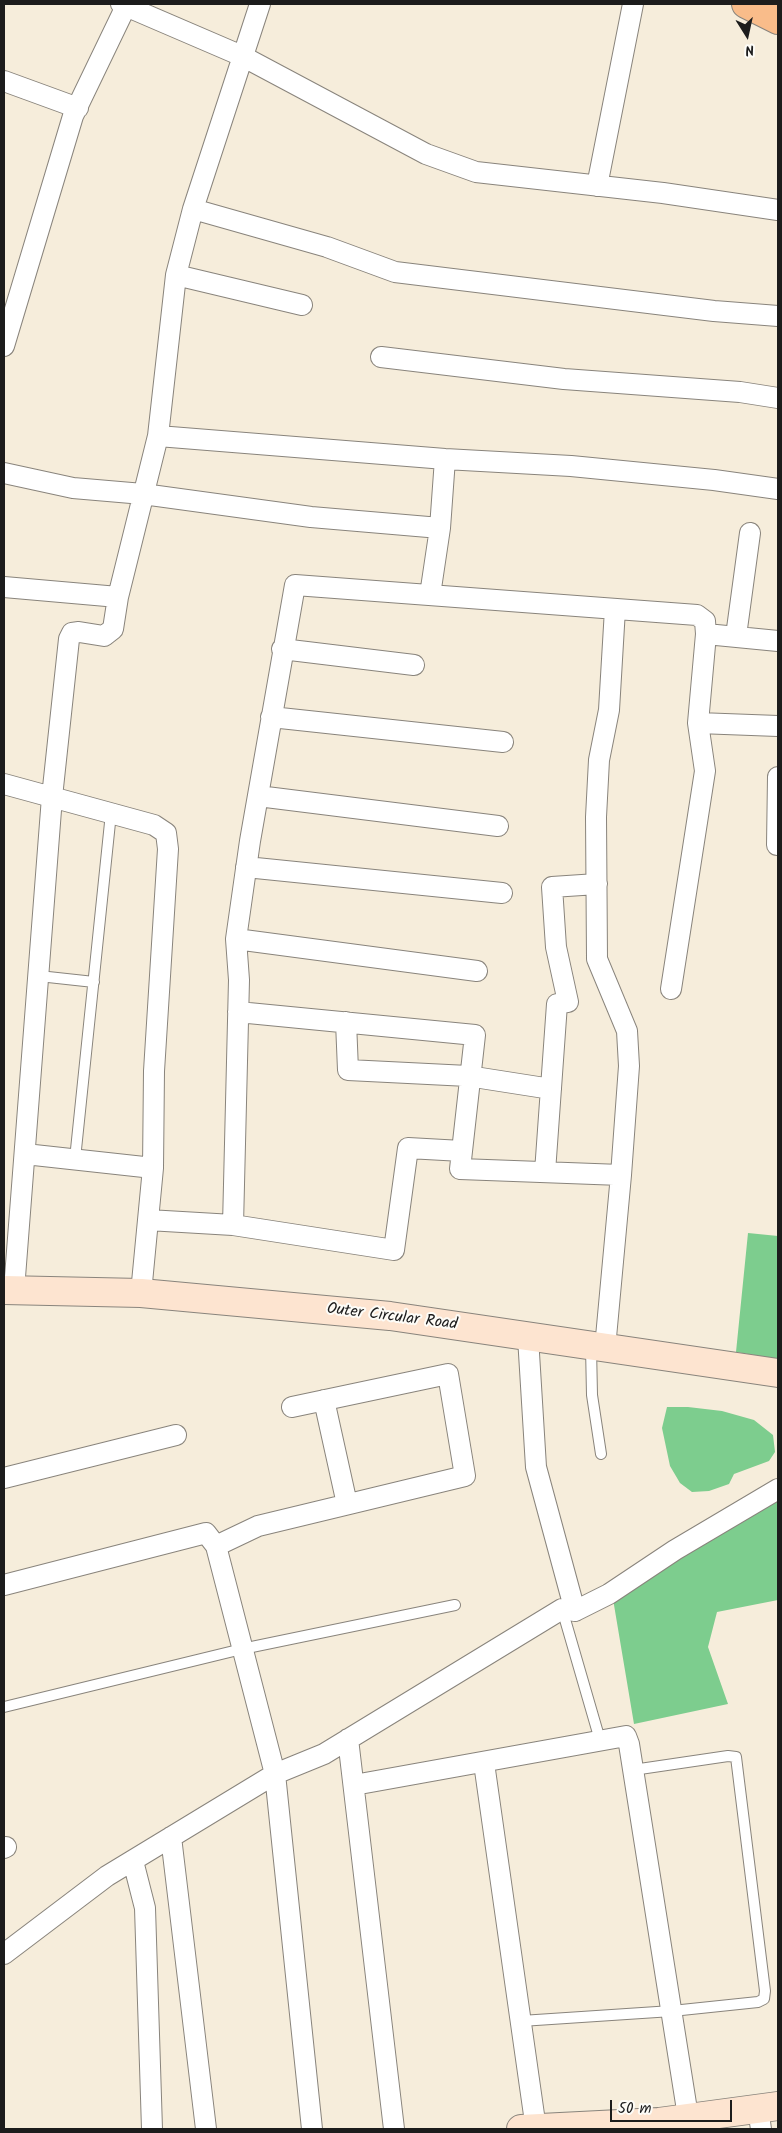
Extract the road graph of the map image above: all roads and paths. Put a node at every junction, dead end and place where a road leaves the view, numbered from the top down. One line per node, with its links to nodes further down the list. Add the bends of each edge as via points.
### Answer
1 (260, 4): 6 (street)
2 (634, 4): 9 (street)
3 (746, 4): 5 (main road)
4 (124, 5): 6 (street); 8 (street)
5 (777, 14)
6 (242, 56): 9 (street, via 442,160 476,172); 10 (street)
7 (4, 81): 8 (street)
8 (78, 108): 13 (street)
9 (597, 186): 11 (street)
10 (193, 209): 12 (street); 15 (street, via 327,247 395,272)
11 (778, 210)
12 (176, 276): 14 (street); 19 (street)
13 (11, 296): 16 (street)
14 (302, 306)
15 (778, 316)
16 (4, 346)
17 (381, 357): 18 (street, via 564,379 740,392)
18 (778, 398)
19 (158, 436): 20 (street); 23 (street)
20 (445, 459): 22 (street, via 571,466); 24 (street)
21 (4, 473): 23 (street, via 73,488)
22 (778, 489)
23 (143, 494): 24 (street, via 311,517); 28 (street)
24 (440, 528): 27 (street)
25 (750, 533): 31 (street)
26 (4, 587): 28 (street)
27 (430, 595): 29 (street); 33 (street, via 295,586)
28 (118, 597): 42 (street, via 111,632 104,636 72,633 69,639)
29 (614, 609): 30 (street, via 697,615 704,621); 47 (street, via 609,710 599,760)
30 (706, 634): 31 (street); 36 (street)
31 (736, 636): 32 (street)
32 (778, 641)
33 (282, 649): 34 (street); 35 (street)
34 (414, 666)
35 (271, 717): 38 (street); 41 (street)
36 (698, 723): 37 (street); 53 (street, via 705,771)
37 (778, 726)
38 (502, 742)
39 (778, 777): 45 (street)
40 (4, 784): 42 (street)
41 (258, 796): 44 (street); 46 (street)
42 (52, 797): 43 (street); 51 (street)
43 (111, 813): 52 (lane); 61 (street, via 154,825 166,833 168,849 154,1070)
44 (498, 826)
45 (777, 845)
46 (246, 867): 48 (street); 49 (street)
47 (597, 884): 57 (street, via 552,887 556,947 568,1002 557,1004); 63 (street, via 597,959 627,1031)
48 (502, 893)
49 (236, 940): 50 (street); 54 (street)
50 (477, 971)
51 (39, 976): 52 (lane); 59 (street)
52 (94, 982): 60 (lane)
53 (671, 989)
54 (238, 1012): 55 (street); 65 (street)
55 (346, 1022): 56 (street, via 348,1070); 56 (street, via 476,1035)
56 (471, 1077): 57 (street); 58 (street)
57 (551, 1089): 62 (street)
58 (462, 1151): 62 (street, via 460,1169); 65 (street, via 408,1148 394,1250)
59 (25, 1154): 60 (street); 66 (street)
60 (75, 1159): 61 (street)
61 (153, 1168): 64 (street)
62 (545, 1172): 63 (street)
63 (621, 1175): 69 (street)
64 (148, 1220): 65 (street); 67 (street)
65 (233, 1225)
66 (9, 1290): 67 (main road, Outer Circular Road)
67 (142, 1293): 68 (main road, Outer Circular Road, via 390,1316)
68 (528, 1336): 69 (main road, Outer Circular Road); 81 (street, via 536,1467)
69 (598, 1347): 70 (main road, Outer Circular Road); 74 (lane, via 592,1395)
70 (778, 1374)
71 (324, 1400): 72 (street); 77 (street); 77 (street, via 448,1374 465,1476)
72 (292, 1407)
73 (176, 1435): 75 (street)
74 (601, 1454)
75 (4, 1478)
76 (778, 1490): 81 (street, via 675,1550 609,1594)
77 (347, 1504): 78 (street, via 258,1526)
78 (216, 1546): 79 (street, via 206,1533); 82 (street)
79 (4, 1585)
80 (456, 1605): 82 (lane)
81 (568, 1610): 84 (street); 85 (lane)
82 (242, 1649): 83 (lane); 88 (street)
83 (4, 1707)
84 (348, 1739): 88 (street, via 324,1754); 89 (street)
85 (600, 1740): 86 (street); 87 (street, via 626,1736)
86 (484, 1762): 89 (street); 94 (street)
87 (633, 1770): 93 (street); 93 (lane, via 736,1757 764,1999)
88 (275, 1774): 90 (street); 100 (street)
89 (354, 1785): 101 (street)
90 (171, 1837): 91 (street); 99 (street)
91 (133, 1861): 92 (street); 98 (street, via 144,1908)
92 (4, 1954)
93 (672, 2012): 94 (lane); 96 (street)
94 (521, 2021): 102 (street)
95 (766, 2115): 96 (main road)
96 (690, 2124): 97 (main road)
97 (617, 2127): 102 (main road)
98 (152, 2129)
99 (206, 2129)
100 (312, 2129)
101 (394, 2129)
102 (537, 2129)

